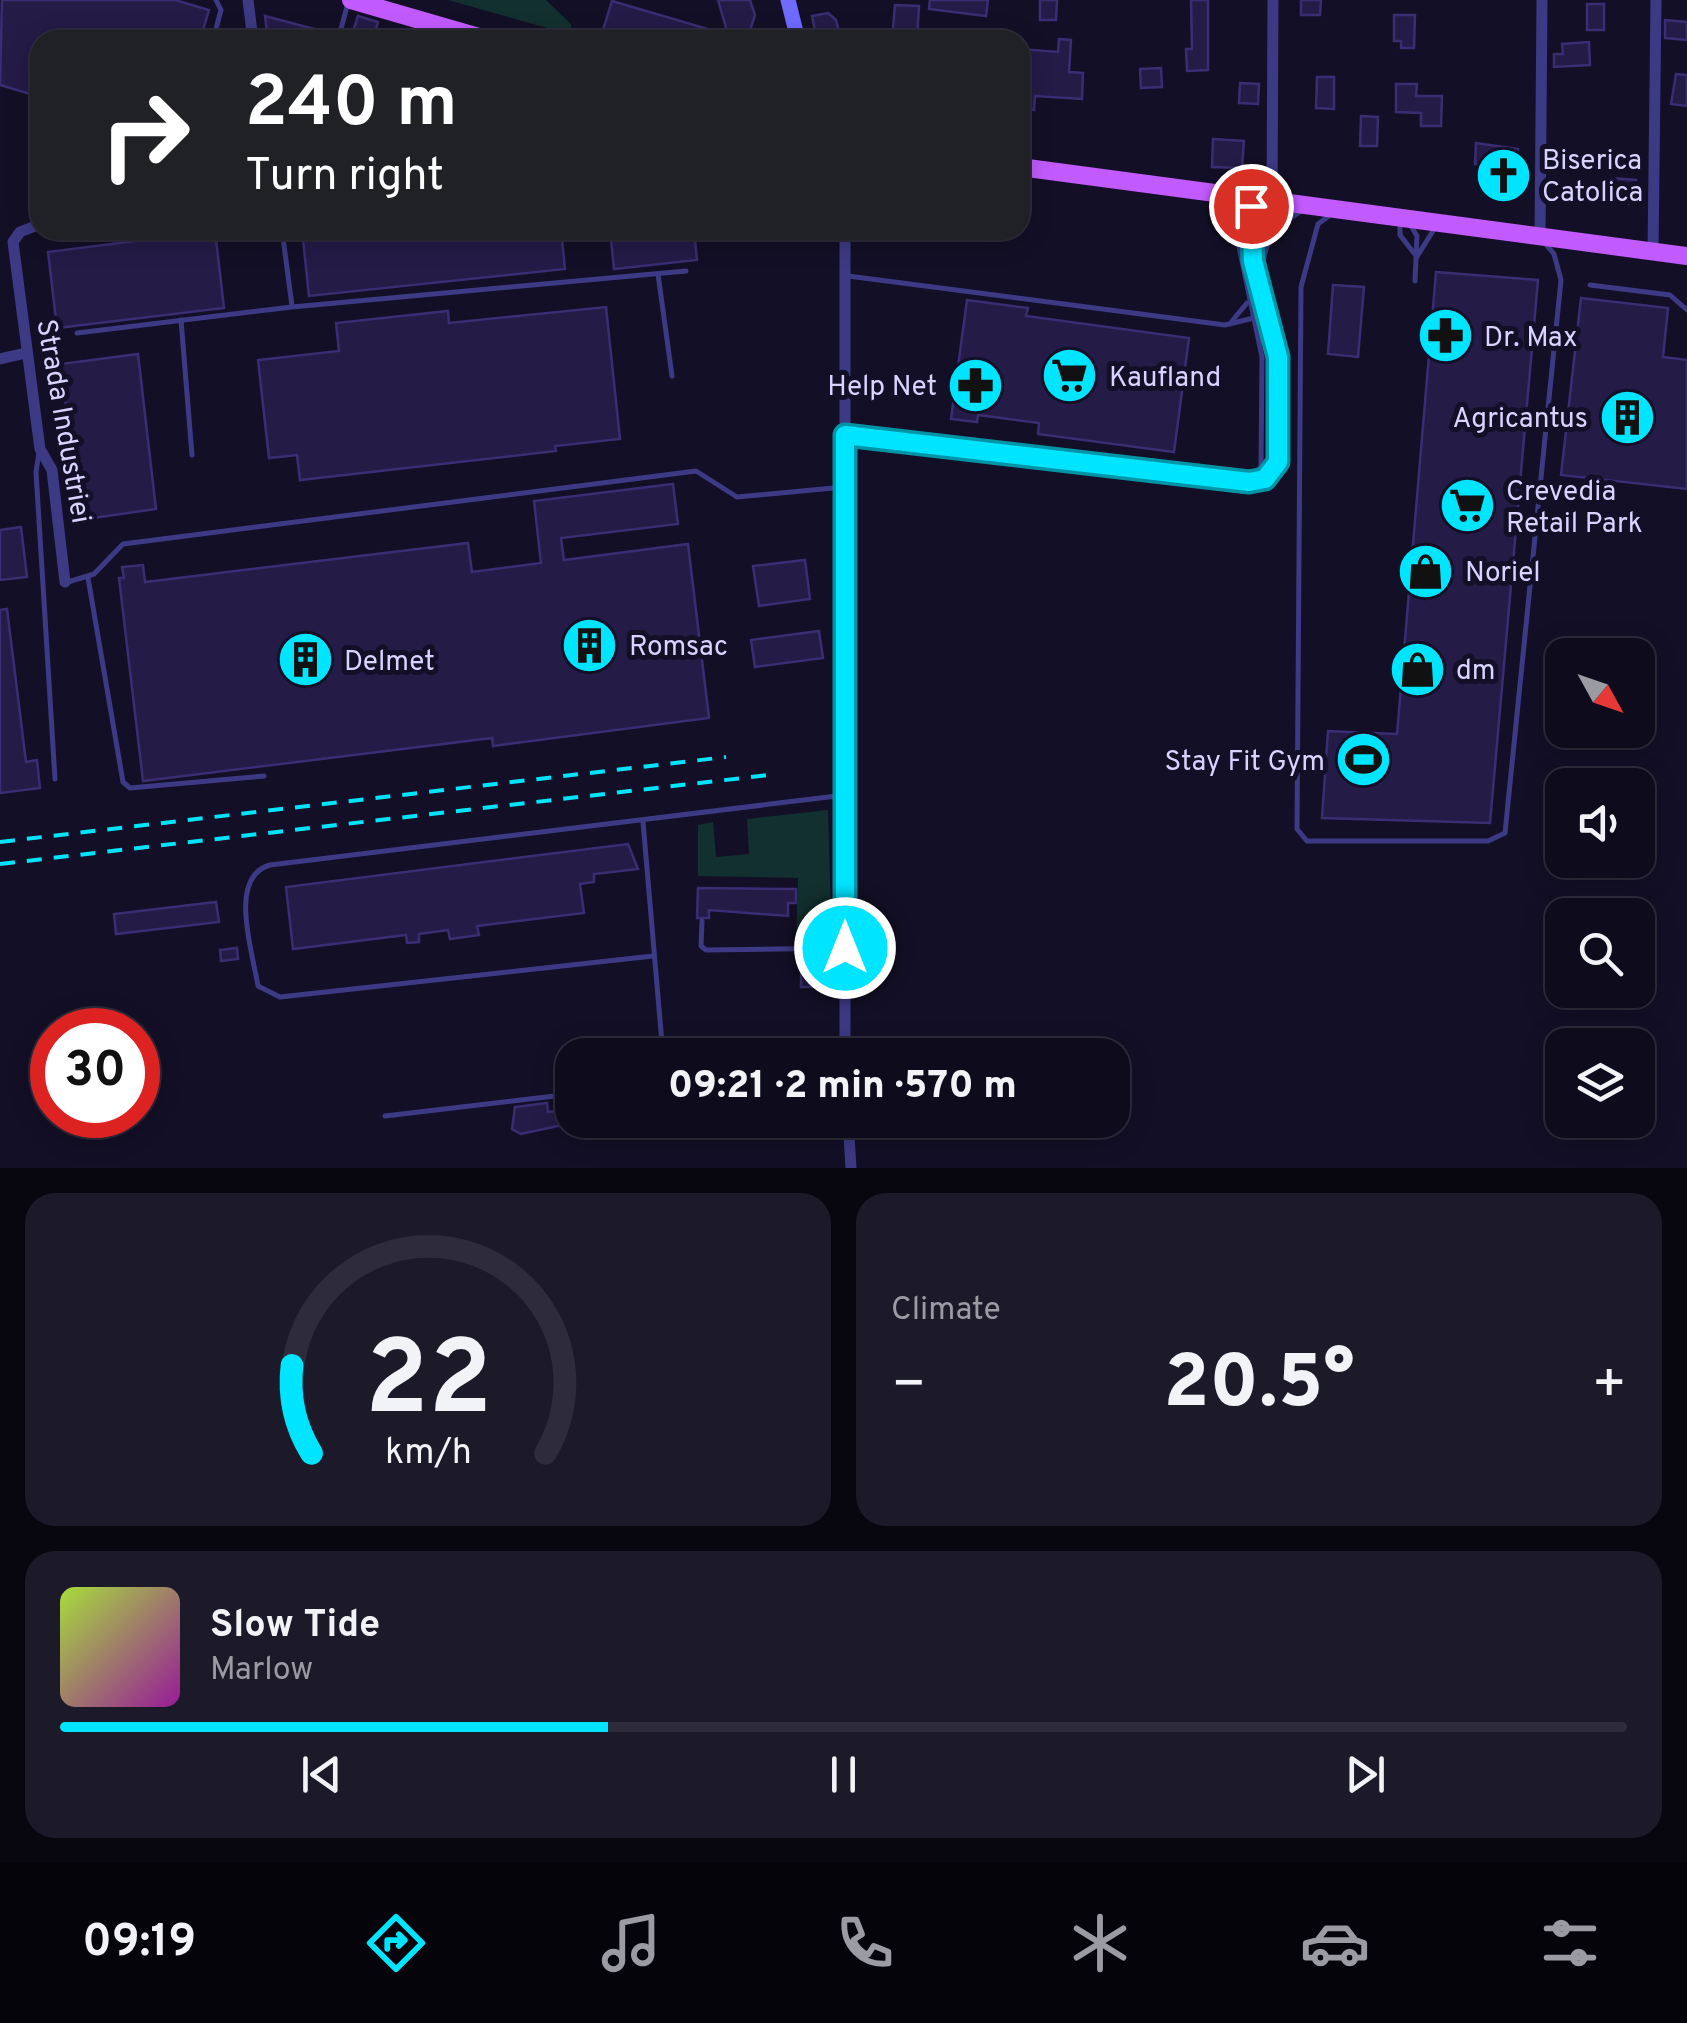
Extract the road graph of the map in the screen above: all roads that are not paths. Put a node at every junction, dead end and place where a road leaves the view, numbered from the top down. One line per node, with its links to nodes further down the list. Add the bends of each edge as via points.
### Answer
1 (216, 0): 8 (lane, via 221,10)
2 (248, 0): 9 (street)
3 (350, 0): 10 (lane); 11 (main road)
4 (788, 0): 12 (street)
5 (1273, 0): 16 (street)
6 (1542, 0): 22 (street)
7 (1656, 0): 25 (street)
8 (216, 30)
9 (252, 30)
10 (341, 30)
11 (440, 30)
12 (796, 30)
13 (1030, 168): 14 (main road)
14 (1212, 195): 15 (main road); 34 (lane, via 1230,212)
15 (1246, 198): 16 (main road); 33 (lane)
16 (1272, 202): 17 (main road)
17 (1307, 207): 18 (main road); 33 (lane, via 1266,243)
18 (1335, 210): 19 (main road); 22 (lane, via 1318,224 1302,287 1297,829 1307,841 1488,841 1505,833 1561,280 1554,254)
19 (1404, 220): 20 (main road); 27 (lane, via 1417,236); 27 (lane, via 1400,235)
20 (1437, 224): 22 (main road); 27 (lane)
21 (30, 228): 42 (street, Strada Industriei, via 13,242)
22 (1540, 237): 25 (main road)
23 (283, 240): 35 (lane)
24 (845, 240): 30 (street)
25 (1654, 252): 26 (main road)
26 (1687, 256)
27 (1417, 257): 31 (lane)
28 (686, 271): 29 (lane)
29 (658, 274): 35 (lane); 44 (lane)
30 (845, 276): 40 (lane); 45 (street)
31 (1414, 281)
32 (1590, 285): 36 (lane, via 1670,295)
33 (1264, 292): 37 (lane)
34 (1248, 298): 38 (lane); 40 (lane)
35 (292, 306): 39 (lane)
36 (1687, 310)
37 (1270, 314): 38 (lane); 48 (lane, via 1278,357 1278,462 1265,479)
38 (1252, 318): 40 (lane); 48 (lane, via 1263,387 1261,466)
39 (181, 320): 41 (lane); 47 (lane)
40 (1225, 324)
41 (77, 334)
42 (26, 353): 43 (street); 46 (street, Strada Industriei)
43 (0, 359)
44 (672, 376)
45 (845, 435): 48 (lane); 49 (street)
46 (40, 449): 51 (street, Strada Industriei, via 52,470); 53 (lane, via 41,604)
47 (192, 454)
48 (1249, 482)
49 (845, 486): 50 (lane, via 737,497 696,471 122,544); 54 (street)
50 (88, 578): 51 (lane); 52 (lane, via 123,782 130,788)
51 (65, 582)
52 (264, 776)
53 (55, 780)
54 (845, 795): 55 (lane); 57 (street)
55 (643, 822): 58 (lane); 58 (lane, via 270,865 250,876 244,893 258,986 280,997)
56 (702, 921): 57 (lane, via 706,950)
57 (845, 948): 60 (street)
58 (653, 956): 59 (lane)
59 (661, 1038)
60 (845, 1038)
61 (555, 1096): 62 (lane)
62 (385, 1116)
63 (849, 1138): 64 (street)
64 (851, 1168)

